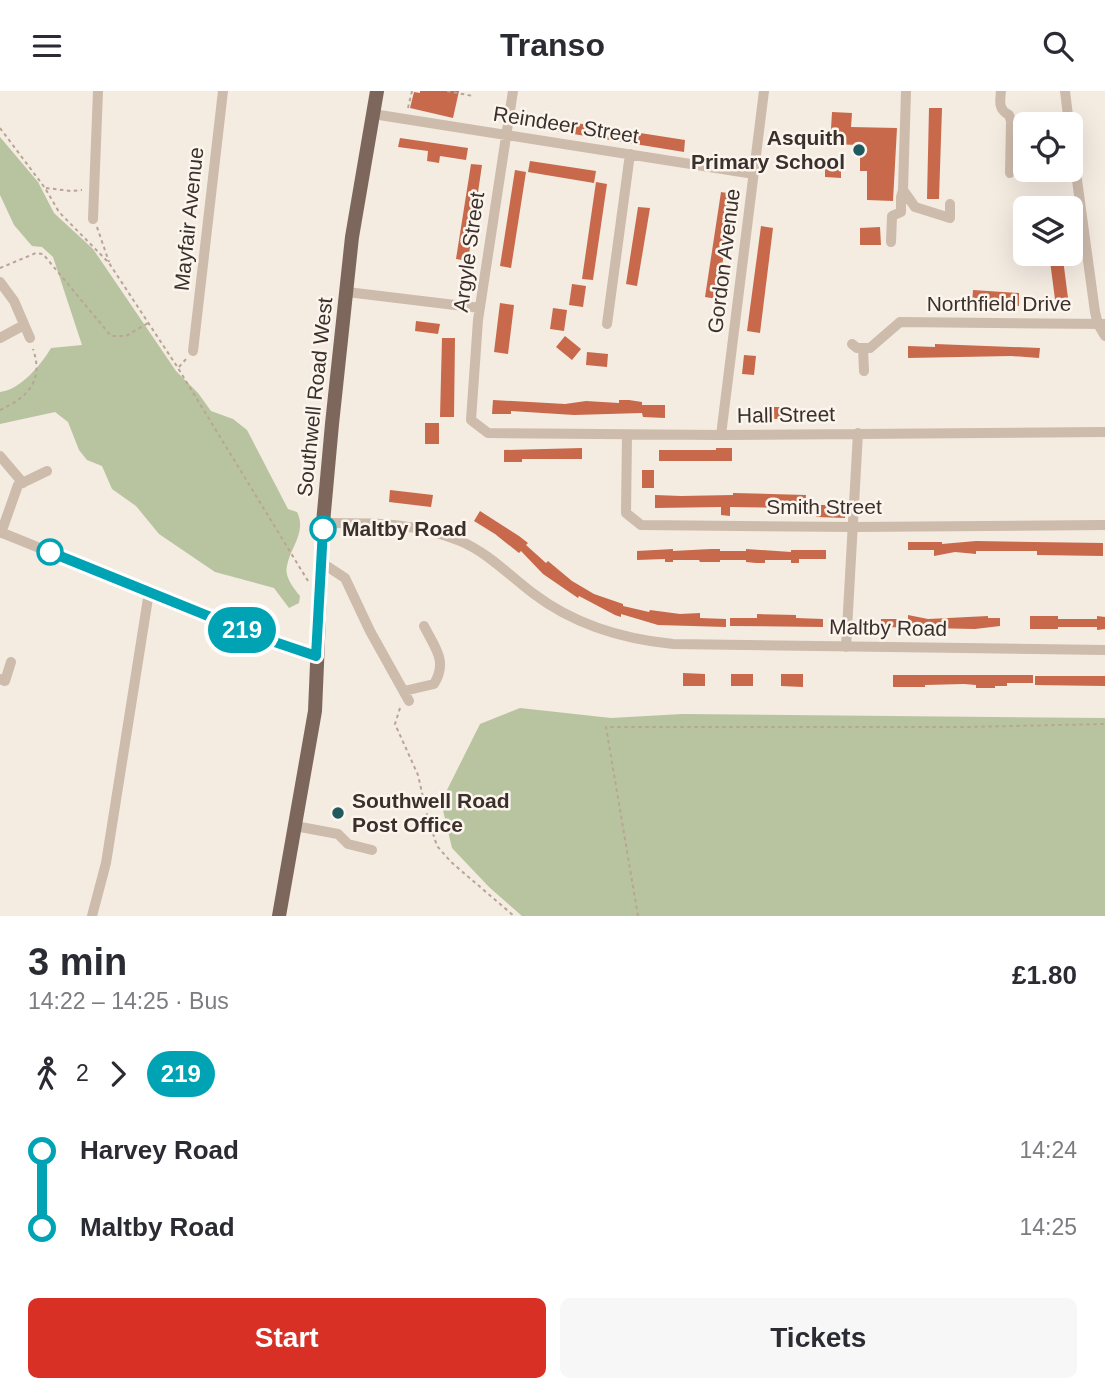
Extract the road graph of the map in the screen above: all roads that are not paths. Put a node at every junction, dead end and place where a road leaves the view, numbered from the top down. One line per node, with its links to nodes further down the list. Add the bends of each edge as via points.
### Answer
1 (98, 91): 18 (street)
2 (223, 91): 29 (street, Mayfair Avenue)
3 (377, 91): 10 (main road, Southwell Road West)
4 (513, 91): 11 (street, Argyle Street)
5 (764, 91): 13 (street, Gordon Avenue)
6 (906, 91): 16 (street)
7 (1001, 91): 14 (street, via 1000,106 1011,121)
8 (1065, 91): 9 (street)
9 (1068, 112)
10 (373, 114): 11 (street, Reindeer Street); 21 (main road, Southwell Road West)
11 (506, 135): 12 (street, Reindeer Street); 22 (street, Argyle Street)
12 (630, 154): 13 (street, Reindeer Street); 23 (street)
13 (754, 173): 35 (street, Gordon Avenue)
14 (1010, 173)
15 (1078, 182): 24 (street)
16 (903, 190): 17 (street, via 915,207 951,223); 19 (street, via 901,212 892,216)
17 (950, 204)
18 (93, 219)
19 (891, 242)
20 (0, 282): 25 (street)
21 (346, 292): 22 (street); 39 (main road, Southwell Road West)
22 (480, 308): 31 (street, Argyle Street)
23 (607, 324)
24 (1101, 324): 26 (street); 30 (street, Northfield Drive, via 901,322 870,348 858,346)
25 (24, 325): 27 (street); 28 (street)
26 (1105, 336)
27 (0, 338)
28 (30, 338)
29 (193, 351)
30 (864, 371)
31 (471, 420): 34 (street, Hall Street, via 488,433)
32 (1105, 432): 33 (street, Hall Street)
33 (858, 433): 35 (street, Hall Street); 41 (street)
34 (626, 435): 35 (street, Hall Street); 41 (street, Smith Street, via 626,513 641,525)
35 (721, 435)
36 (0, 456): 38 (street)
37 (47, 471): 38 (street)
38 (23, 482): 42 (street)
39 (323, 523): 43 (main road, Southwell Road West); 46 (street, Maltby Road, via 391,523 462,541 568,617 643,641)
40 (1105, 526): 41 (street, Smith Street)
41 (854, 527): 46 (street)
42 (0, 532): 44 (street)
43 (321, 563): 45 (street, via 345,578 406,696 434,684 439,676 442,660); 48 (main road, Southwell Road West)
44 (149, 592): 48 (street); 53 (street, via 106,863)
45 (425, 626)
46 (846, 647): 47 (street, Maltby Road)
47 (1105, 650)
48 (316, 656): 51 (main road, Southwell Road West, via 315,711)
49 (11, 662): 50 (street, via 5,681)
50 (0, 679)
51 (295, 826): 52 (street, via 338,834 348,844); 54 (main road, Southwell Road West)
52 (372, 850)
53 (92, 916)
54 (279, 916)

